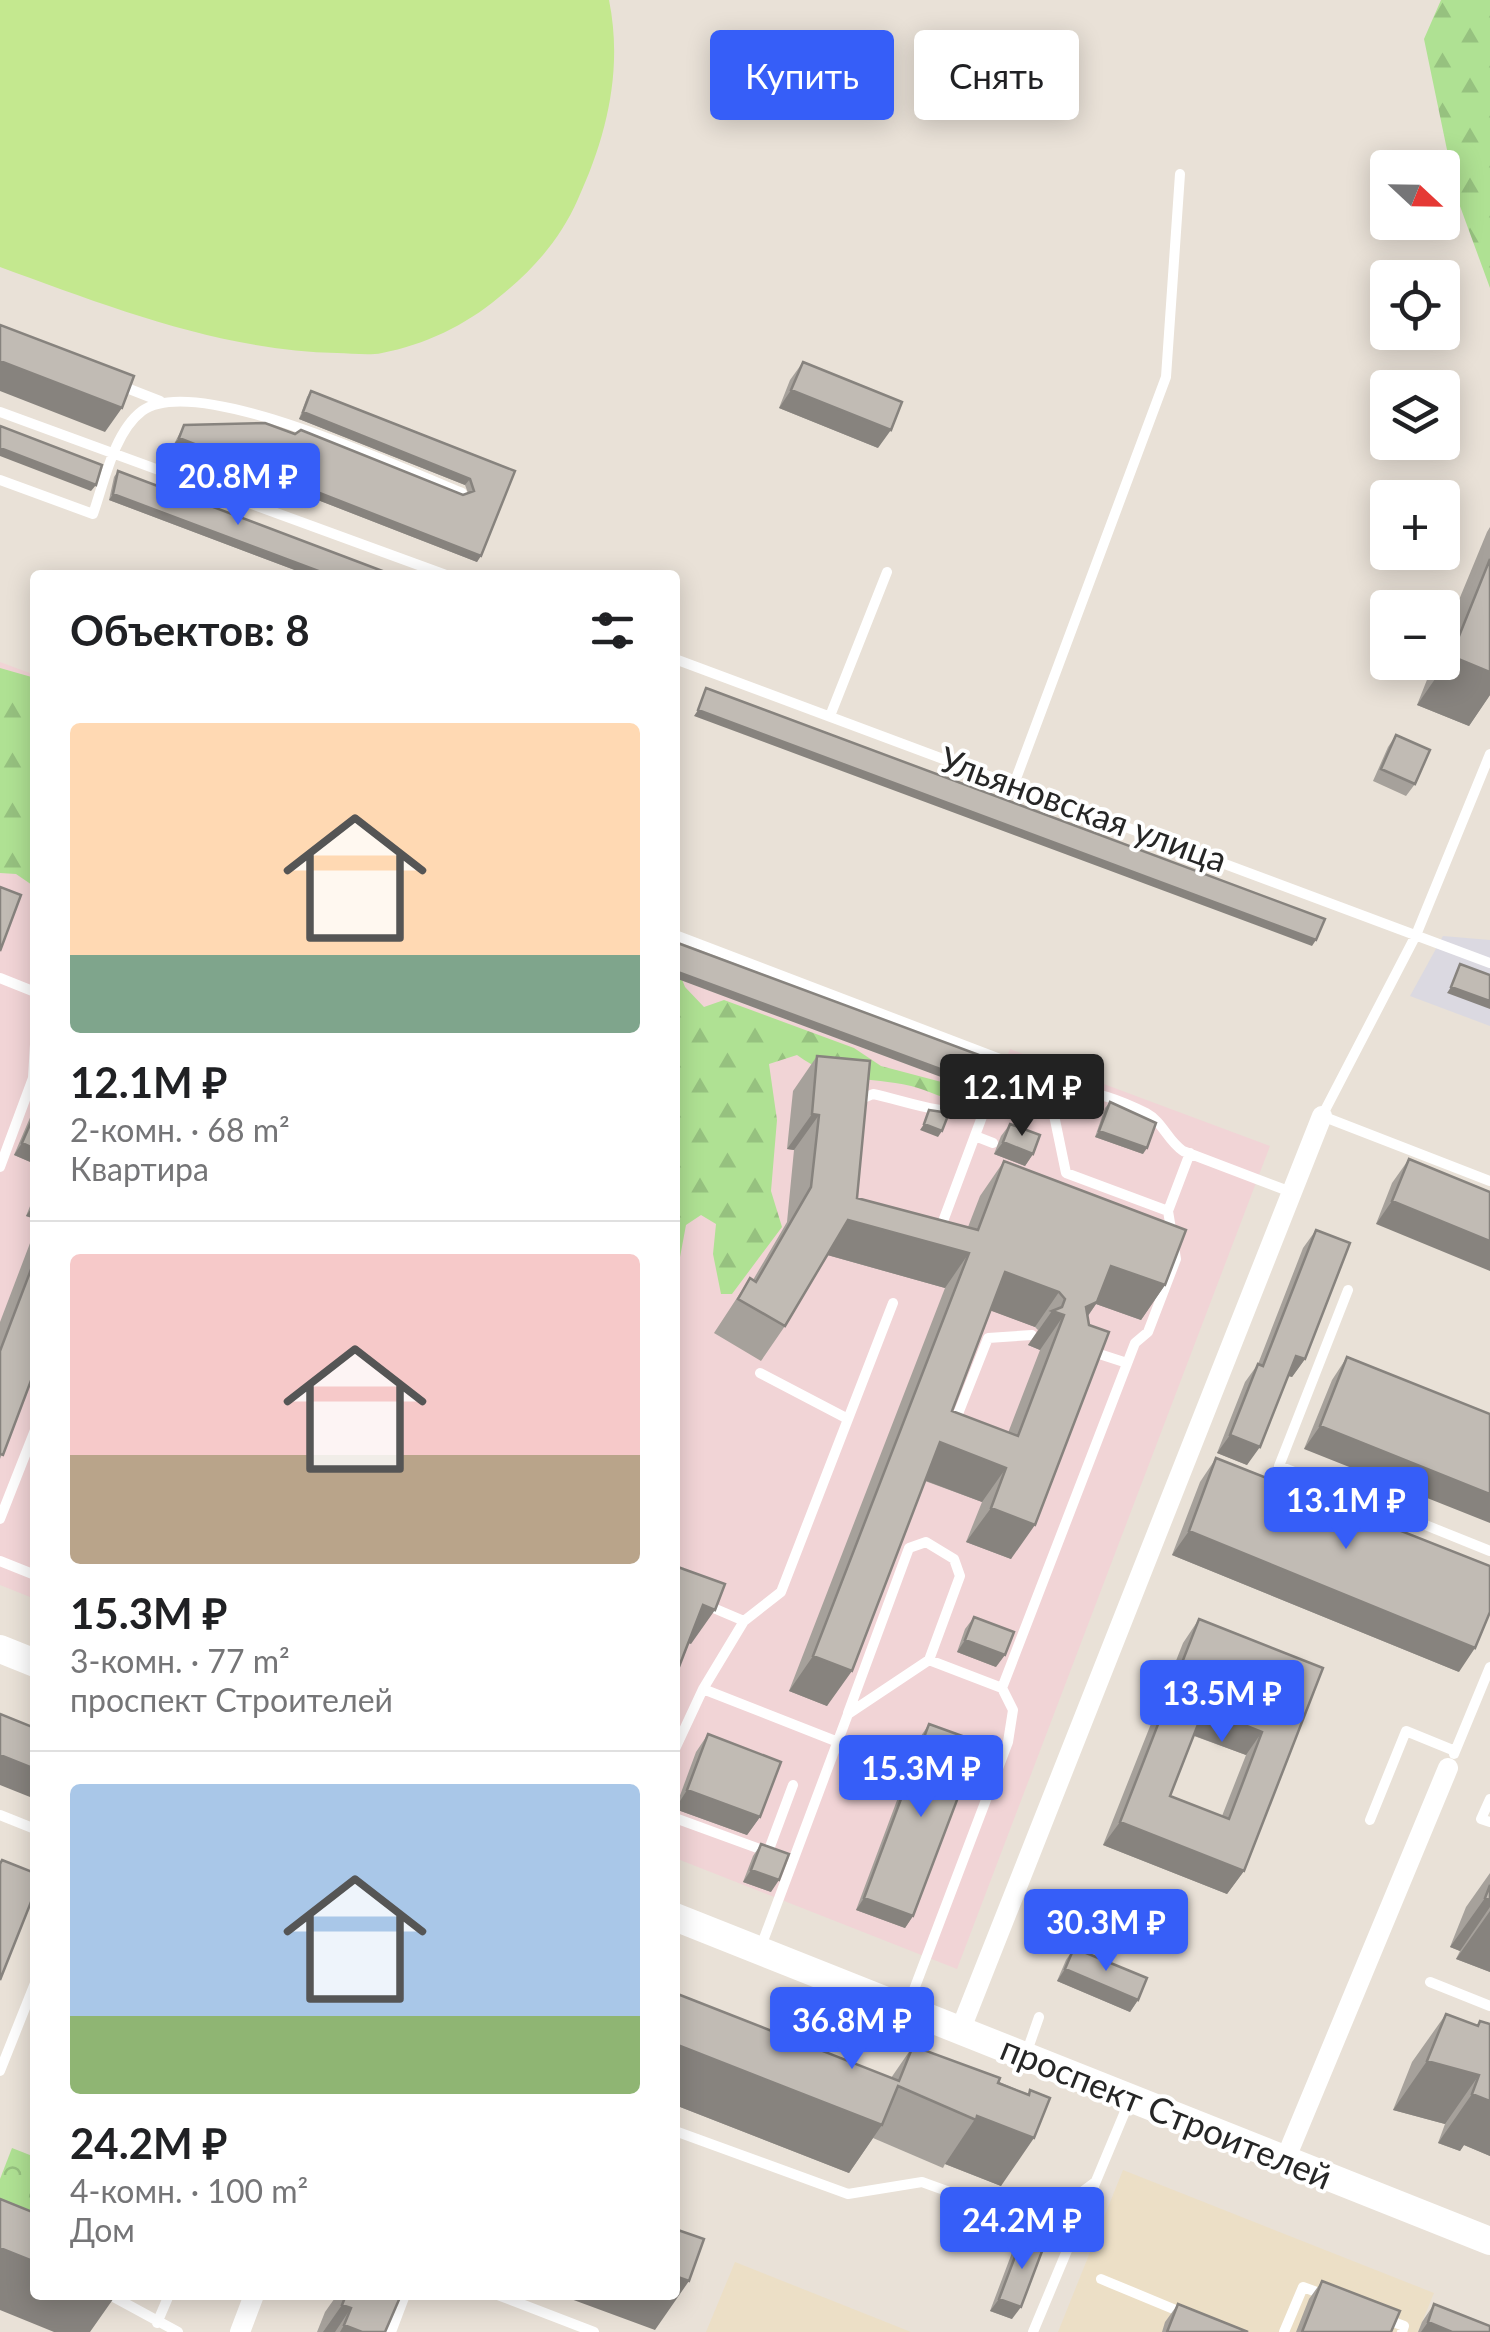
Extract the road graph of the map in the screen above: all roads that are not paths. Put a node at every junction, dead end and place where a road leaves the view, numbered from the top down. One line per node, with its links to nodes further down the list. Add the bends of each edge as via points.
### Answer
1 (1180, 174): 13 (lane, via 1166,377)
2 (108, 381): 3 (lane)
3 (160, 402): 5 (lane, via 139,413); 7 (lane, via 265,413)
4 (0, 412): 5 (lane)
5 (114, 454): 6 (lane, via 93,514); 8 (lane)
6 (0, 480)
7 (462, 493)
8 (432, 570)
9 (887, 572): 11 (lane)
10 (680, 661): 11 (lane, Ульяновская улица)
11 (830, 716): 13 (lane, Ульяновская улица)
12 (1490, 754): 14 (lane)
13 (1014, 784): 14 (lane, Ульяновская улица)
14 (1416, 935): 16 (lane, Ульяновская улица); 24 (lane)
15 (680, 938): 20 (lane)
16 (1490, 963)
17 (0, 979): 18 (lane)
18 (30, 990)
19 (30, 1086): 28 (lane)
20 (1077, 1088): 21 (lane); 27 (lane, via 1145,1113 1168,1141)
21 (1049, 1092): 23 (lane); 31 (lane, via 1066,1173)
22 (856, 1106): 23 (lane, via 860,1096 873,1094 947,1110)
23 (986, 1106): 25 (lane)
24 (1322, 1116): 29 (lane); 30 (street)
25 (975, 1136): 26 (lane); 32 (lane)
26 (993, 1143)
27 (1190, 1154): 30 (lane); 31 (lane)
28 (0, 1167)
29 (1490, 1181)
30 (1292, 1192): 74 (street)
31 (1168, 1211): 37 (lane, via 1176,1259 1148,1332 1135,1342)
32 (934, 1244)
33 (1348, 1290): 43 (lane, via 1278,1466)
34 (893, 1303): 39 (lane)
35 (1032, 1335): 40 (lane, via 988,1338)
36 (1070, 1345): 37 (lane)
37 (1127, 1363): 52 (lane)
38 (760, 1373): 39 (lane)
39 (848, 1419): 47 (lane, via 781,1592)
40 (948, 1439)
41 (30, 1443): 42 (lane)
42 (0, 1519)
43 (1490, 1552)
44 (0, 1561): 45 (lane)
45 (30, 1574)
46 (692, 1599): 47 (lane)
47 (744, 1621): 53 (lane)
48 (0, 1649): 50 (main road)
49 (929, 1660): 52 (lane); 54 (lane); 54 (lane, via 960,1576 954,1559 926,1542 910,1548)
50 (30, 1661)
51 (1490, 1667): 57 (lane)
52 (1002, 1688): 72 (lane, via 1013,1710 1008,1742)
53 (702, 1689): 55 (lane); 56 (lane)
54 (848, 1714): 56 (lane)
55 (680, 1738)
56 (838, 1742): 66 (lane)
57 (1452, 1760): 62 (lane, via 1406,1731); 79 (street)
58 (793, 1786): 65 (lane)
59 (1490, 1799): 63 (lane, via 1482,1819)
60 (0, 1815): 64 (lane)
61 (680, 1820): 65 (lane)
62 (1370, 1820)
63 (1490, 1822)
64 (30, 1827)
65 (768, 1852): 66 (lane)
66 (793, 1861): 68 (lane)
67 (680, 1919): 68 (main road, проспект Строителей)
68 (759, 1950): 72 (main road, проспект Строителей)
69 (1430, 1982): 71 (lane)
70 (30, 1995): 76 (lane)
71 (1490, 2006)
72 (907, 2009): 74 (main road, проспект Строителей)
73 (1039, 2017): 75 (lane)
74 (960, 2031): 75 (main road, проспект Строителей)
75 (1024, 2056): 77 (main road, проспект Строителей)
76 (0, 2071)
77 (1130, 2100): 79 (main road, проспект Строителей); 80 (lane)
78 (680, 2133): 80 (lane, via 848,2194 922,2182 1021,2218 1055,2212)
79 (1285, 2160): 81 (main road, проспект Строителей)
80 (1094, 2183): 98 (lane)
81 (1490, 2241)
82 (1101, 2279): 91 (lane)
83 (118, 2300): 90 (lane)
84 (167, 2300): 92 (lane)
85 (252, 2300): 95 (street)
86 (403, 2300): 96 (lane)
87 (511, 2300): 97 (lane)
88 (1336, 2300): 99 (lane, via 1302,2286)
89 (1370, 2313): 100 (lane, via 1404,2326)
90 (142, 2314): 92 (lane); 93 (lane)
91 (1200, 2319)
92 (158, 2323): 94 (lane)
93 (137, 2328)
94 (178, 2332)
95 (240, 2332)
96 (391, 2332)
97 (594, 2332)
98 (1033, 2332)
99 (1284, 2332)
100 (1402, 2332)

